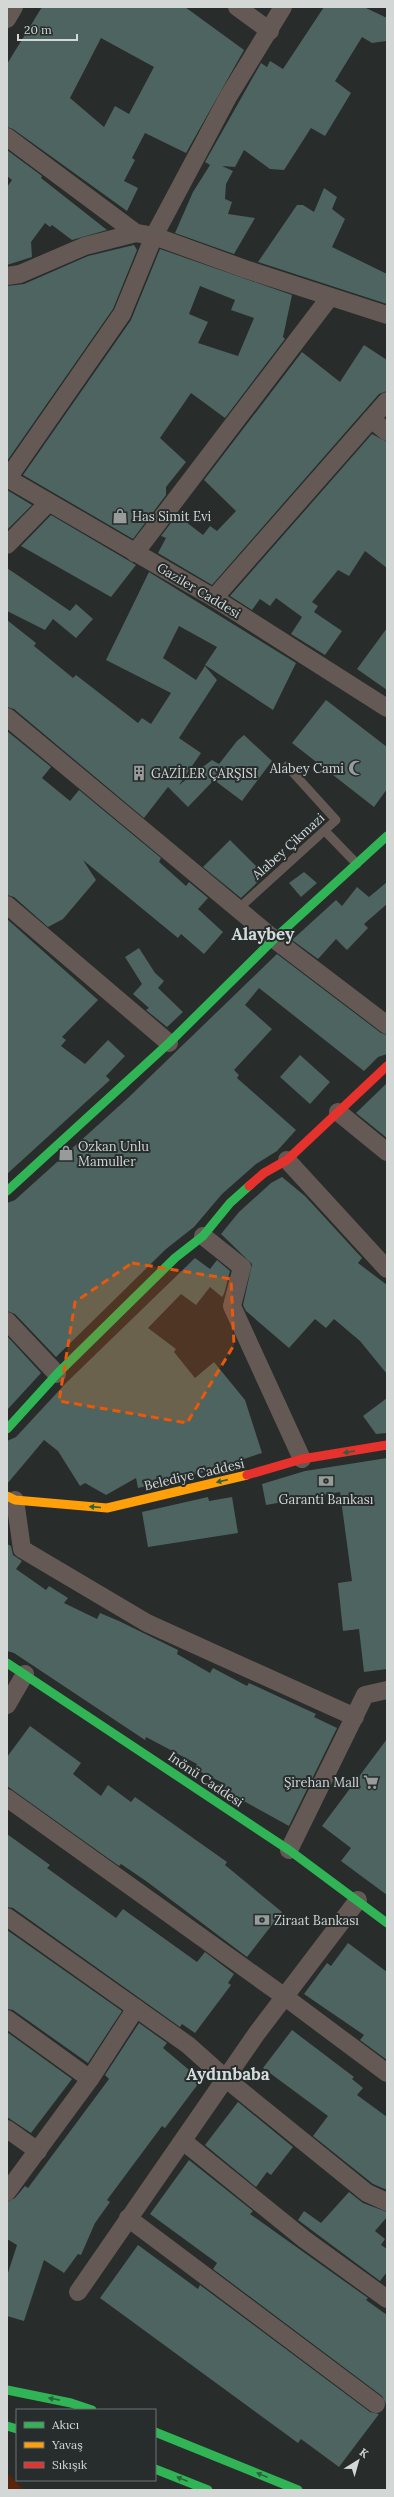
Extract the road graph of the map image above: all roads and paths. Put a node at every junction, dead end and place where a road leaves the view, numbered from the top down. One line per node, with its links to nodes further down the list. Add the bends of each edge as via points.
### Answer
1 (14, 7): 4 (street)
2 (236, 7): 5 (street)
3 (283, 7): 5 (street)
4 (7, 19)
5 (270, 31): 8 (street, via 228,97)
6 (7, 137): 7 (street)
7 (136, 233): 8 (street); 9 (street, via 85,246 20,274)
8 (154, 236): 10 (street); 15 (street, via 122,314)
9 (7, 276)
10 (330, 297): 11 (street); 18 (street)
11 (387, 315)
12 (387, 401): 13 (street)
13 (371, 419): 14 (street); 19 (street)
14 (387, 432)
15 (7, 478): 16 (street, Gaziler Caddesi)
16 (48, 503): 17 (street); 18 (street, Gaziler Caddesi)
17 (7, 546)
18 (135, 553): 19 (street, Gaziler Caddesi)
19 (214, 598): 20 (street, Gaziler Caddesi)
20 (387, 708)
21 (7, 717): 27 (street)
22 (287, 766): 23 (lane, Alabey Çikmazi, via 336,820)
23 (325, 831): 25 (lane); 27 (lane, Alabey Çikmazi)
24 (387, 836): 25 (street)
25 (357, 864): 28 (street)
26 (7, 905): 30 (street)
27 (238, 909): 28 (street)
28 (274, 939): 29 (street); 30 (street)
29 (387, 1025)
30 (169, 1043): 35 (street)
31 (387, 1066): 32 (street)
32 (338, 1112): 33 (street); 34 (street)
33 (387, 1152)
34 (287, 1160): 36 (street, via 264,1173 230,1203); 37 (street)
35 (7, 1191)
36 (203, 1236): 39 (street, via 175,1258); 42 (street, via 242,1267 232,1306)
37 (387, 1269)
38 (7, 1321): 39 (street)
39 (57, 1374): 40 (street)
40 (7, 1429)
41 (387, 1446): 42 (street, Belediye Caddesi, one-way to 42)
42 (302, 1459): 43 (street, Belediye Caddesi, one-way to 43, via 260,1472 107,1508)
43 (11, 1498): 48 (street, via 22,1550 147,1623)
44 (7, 1662): 45 (street, Inönü Caddesi)
45 (25, 1674): 47 (street); 50 (street, Inönü Caddesi)
46 (387, 1690): 48 (street, via 365,1695)
47 (7, 1705)
48 (355, 1717): 50 (street)
49 (7, 1798): 54 (street)
50 (289, 1850): 51 (street, Inönü Caddesi)
51 (358, 1900): 53 (street, Inönü Caddesi); 54 (street)
52 (7, 1917): 55 (street)
53 (387, 1923)
54 (285, 1997): 57 (street); 58 (street)
55 (136, 2008): 58 (street, via 188,2045); 59 (street)
56 (7, 2019): 59 (street)
57 (387, 2073)
58 (225, 2078): 61 (street); 64 (street, via 368,2193)
59 (90, 2079): 62 (street)
60 (7, 2129): 62 (street)
61 (182, 2141): 65 (street); 67 (street, via 304,2239)
62 (38, 2151): 63 (street)
63 (7, 2192)
64 (387, 2202)
65 (128, 2218): 66 (street); 69 (street)
66 (78, 2292)
67 (387, 2299)
68 (7, 2390): 70 (street, one-way to 68)
69 (376, 2404)
70 (89, 2409)
71 (156, 2432): 74 (street, one-way to 71)
72 (156, 2469): 73 (street, one-way to 72)
73 (208, 2490)
74 (298, 2490)

